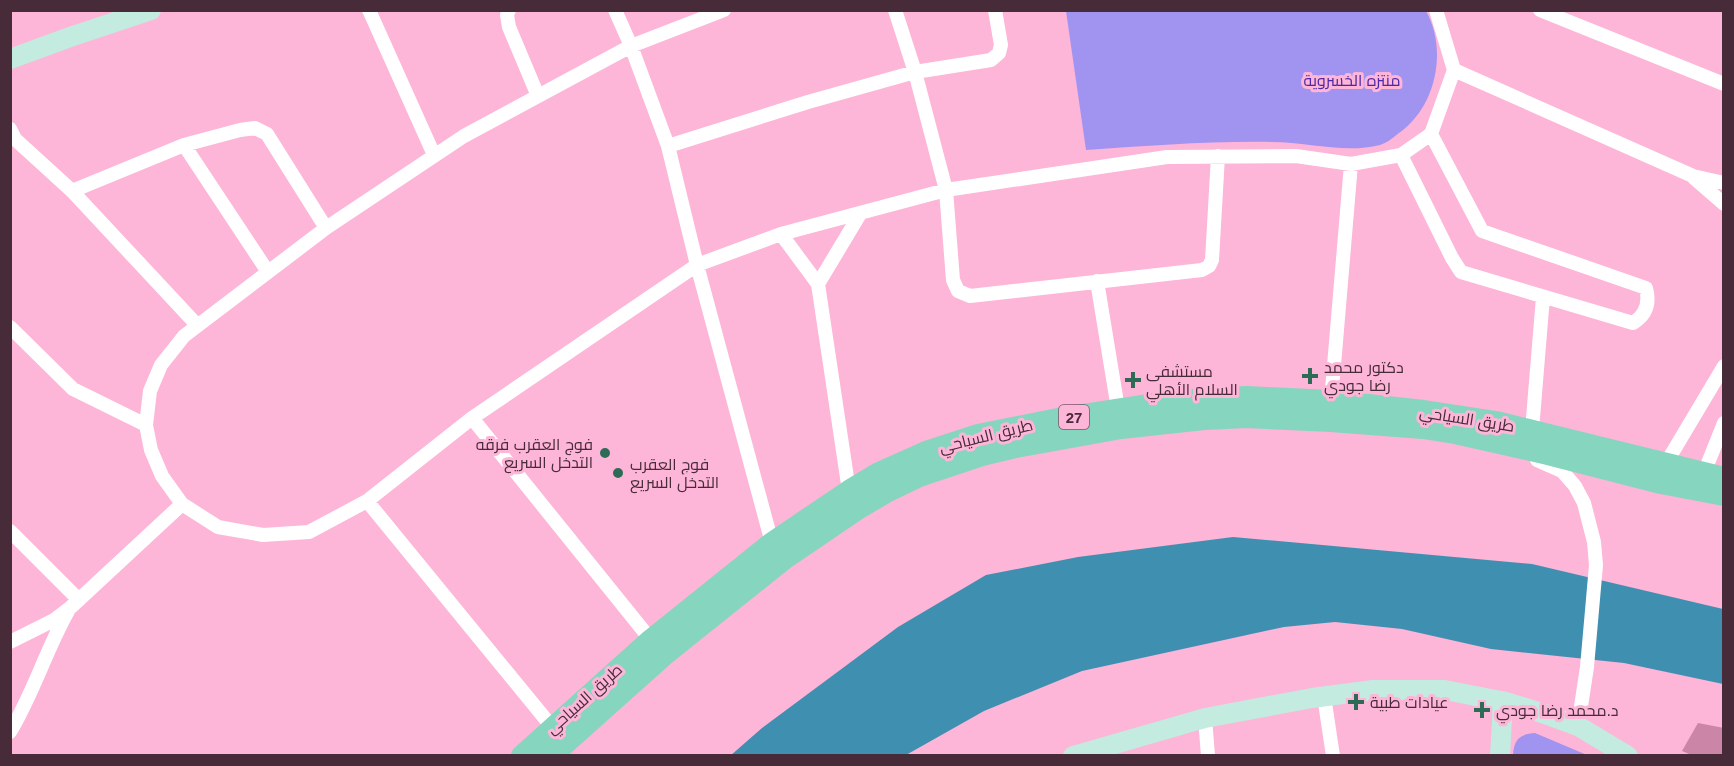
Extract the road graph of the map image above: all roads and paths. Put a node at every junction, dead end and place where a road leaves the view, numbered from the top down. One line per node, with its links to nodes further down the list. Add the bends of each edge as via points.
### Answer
1 (151, 10): 11 (street)
2 (369, 10): 20 (street)
3 (509, 10): 15 (street, via 509,27)
4 (615, 10): 10 (street)
5 (724, 10): 10 (street)
6 (896, 10): 13 (street)
7 (995, 10): 13 (street, via 1001,45 991,60)
8 (1436, 10): 12 (street)
9 (1540, 10): 14 (street)
10 (632, 46): 15 (street); 19 (street)
11 (10, 59)
12 (1454, 70): 16 (street); 24 (street)
13 (915, 72): 19 (street); 26 (street)
14 (1724, 84)
15 (538, 96): 20 (street)
16 (1431, 134): 21 (street); 36 (street, via 1482,231 1646,288 1649,300 1641,318 1633,323)
17 (12, 138): 27 (street)
18 (184, 145): 27 (street); 30 (street, via 255,128 267,134); 33 (street)
19 (668, 146): 32 (street)
20 (434, 155): 30 (street)
21 (1401, 155): 23 (street); 36 (street, via 1461,272)
22 (1218, 156): 23 (street, via 1296,156); 26 (street, via 1167,157); 34 (street, via 1209,267)
23 (1351, 164): 40 (street)
24 (1693, 176): 25 (street); 28 (street)
25 (1724, 183)
26 (946, 190): 29 (street); 34 (street, via 953,280 958,291 970,297)
27 (72, 191): 37 (street)
28 (1724, 204)
29 (860, 214): 31 (street); 35 (street)
30 (326, 228): 33 (street)
31 (781, 234): 32 (street); 35 (street)
32 (697, 265): 42 (street); 56 (street)
33 (268, 272): 37 (street)
34 (1097, 280): 41 (street)
35 (818, 284): 51 (street)
36 (1543, 297): 45 (street)
37 (197, 325): 44 (street, via 161,365 150,391)
38 (10, 327): 44 (street, via 73,389)
39 (1724, 366): 49 (street)
40 (1331, 401): 41 (main road, طريق السياحي / 27, via 1224,398); 45 (main road, طريق السياحي / 27, via 1460,416)
41 (1118, 409): 47 (main road, طريق السياحي / 27, via 978,435)
42 (472, 418): 53 (street); 59 (street)
43 (1724, 423): 50 (street)
44 (146, 425): 54 (street, via 162,476)
45 (1532, 430): 49 (main road, طريق السياحي / 27)
46 (1455, 433): 47 (main road, طريق السياحي / 27, via 1246,417 1142,425 1005,450); 52 (main road, طريق السياحي / 27); 65 (street, via 1562,471 1584,503 1596,565)
47 (956, 452): 48 (main road, طريق السياحي / 27)
48 (929, 461): 51 (main road, طريق السياحي / 27, via 879,473); 58 (main road, طريق السياحي / 27)
49 (1665, 465): 50 (main road, طريق السياحي / 27)
50 (1714, 476)
51 (849, 491): 56 (main road, طريق السياحي / 27)
52 (1724, 495)
53 (367, 501): 54 (street, via 309,532 263,535 218,527); 66 (street)
54 (182, 504): 57 (street)
55 (10, 531): 57 (street)
56 (772, 543): 58 (main road, طريق السياحي / 27)
57 (75, 603): 60 (street, via 54,620); 67 (street)
58 (682, 628): 59 (main road, طريق السياحي / 27); 61 (main road, طريق السياحي / 27)
59 (651, 639): 61 (main road, طريق السياحي / 27)
60 (10, 642)
61 (617, 683): 66 (main road, طريق السياحي / 27); 69 (main road, طريق السياحي / 27)
62 (1324, 696): 63 (street, via 1373,690 1445,690); 64 (street); 72 (street)
63 (1503, 701): 65 (street); 73 (street)
64 (1205, 718): 70 (street); 71 (street)
65 (1578, 726): 74 (street)
66 (552, 727): 68 (main road, طريق السياحي / 27)
67 (10, 732)
68 (522, 756)
69 (551, 756)
70 (1073, 756)
71 (1208, 756)
72 (1333, 756)
73 (1500, 756)
74 (1629, 756)

